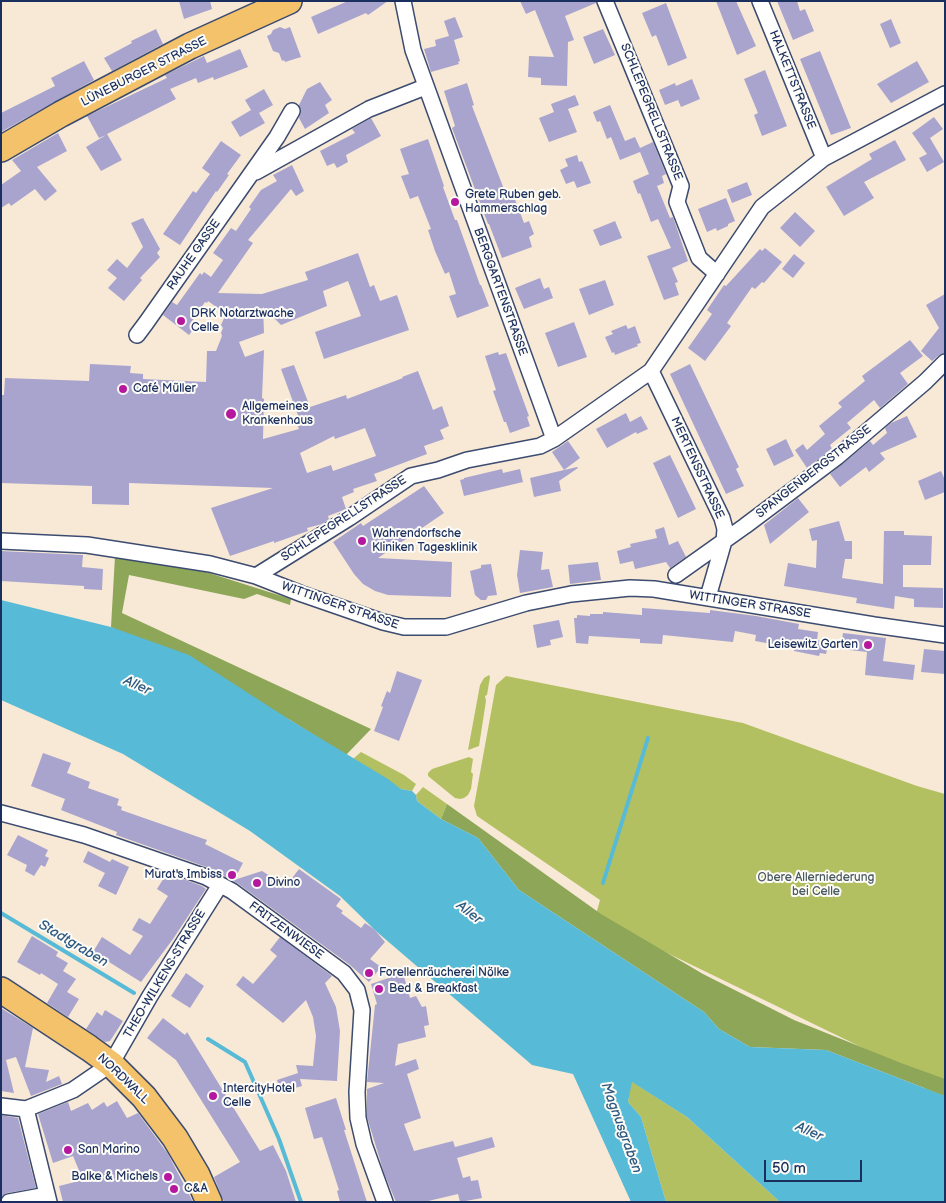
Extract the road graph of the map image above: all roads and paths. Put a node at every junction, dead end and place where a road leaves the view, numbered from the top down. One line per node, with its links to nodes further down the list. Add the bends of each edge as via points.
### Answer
1 (289, 1): 8 (main road, LÜNEBURGER STRASSE, via 190,46)
2 (403, 1): 5 (street, BERGGARTENSTRASSE, via 412,50)
3 (606, 1): 11 (street, SCHLEPEGRELLSTRASSE, via 681,186 677,202 699,258)
4 (760, 1): 9 (street, HALKETTSTRASSE)
5 (425, 87): 10 (street, RAUHE GASSE, via 369,109); 15 (street, BERGGARTENSTRASSE)
6 (945, 94): 9 (street, SCHLEPEGRELLSTRASSE)
7 (292, 111): 10 (street, RAUHE GASSE)
8 (1, 149)
9 (824, 158): 11 (street, SCHLEPEGRELLSTRASSE, via 762,207)
10 (251, 175): 12 (street, RAUHE GASSE)
11 (716, 274): 14 (street, SCHLEPEGRELLSTRASSE)
12 (136, 335)
13 (945, 362): 17 (street, SPANGENBERGSTRASSE, via 837,456)
14 (651, 371): 15 (street, SCHLEPEGRELLSTRASSE); 17 (street, MERTENSSTRASSE, via 722,518)
15 (554, 439): 19 (street, SCHLEPEGRELLSTRASSE, via 540,446 467,460 411,476)
16 (1, 541): 19 (street, WITTINGER STRASSE, via 87,545 210,564)
17 (724, 541): 18 (street, SPANGENBERGSTRASSE); 20 (street, MERTENSSTRASSE)
18 (676, 575)
19 (256, 576): 20 (street, WITTINGER STRASSE, via 404,627 446,627 526,602 630,588)
20 (708, 597): 21 (street, WITTINGER STRASSE)
21 (945, 635)
22 (1, 814): 23 (street, FRITZENWIESE, via 92,838 206,877)
23 (220, 885): 25 (street, THEO-WILKENS-STRASSE); 31 (street, FRITZENWIESE, via 344,973 358,990 362,1010 358,1118)
24 (1, 990): 25 (main road, NORDWALL)
25 (111, 1064): 27 (street, via 73,1090); 30 (main road, NORDWALL, via 144,1097 169,1129)
26 (1, 1106): 27 (street)
27 (26, 1109): 28 (street)
28 (48, 1198): 29 (street)
29 (9, 1202)
30 (209, 1202)
31 (385, 1202)

